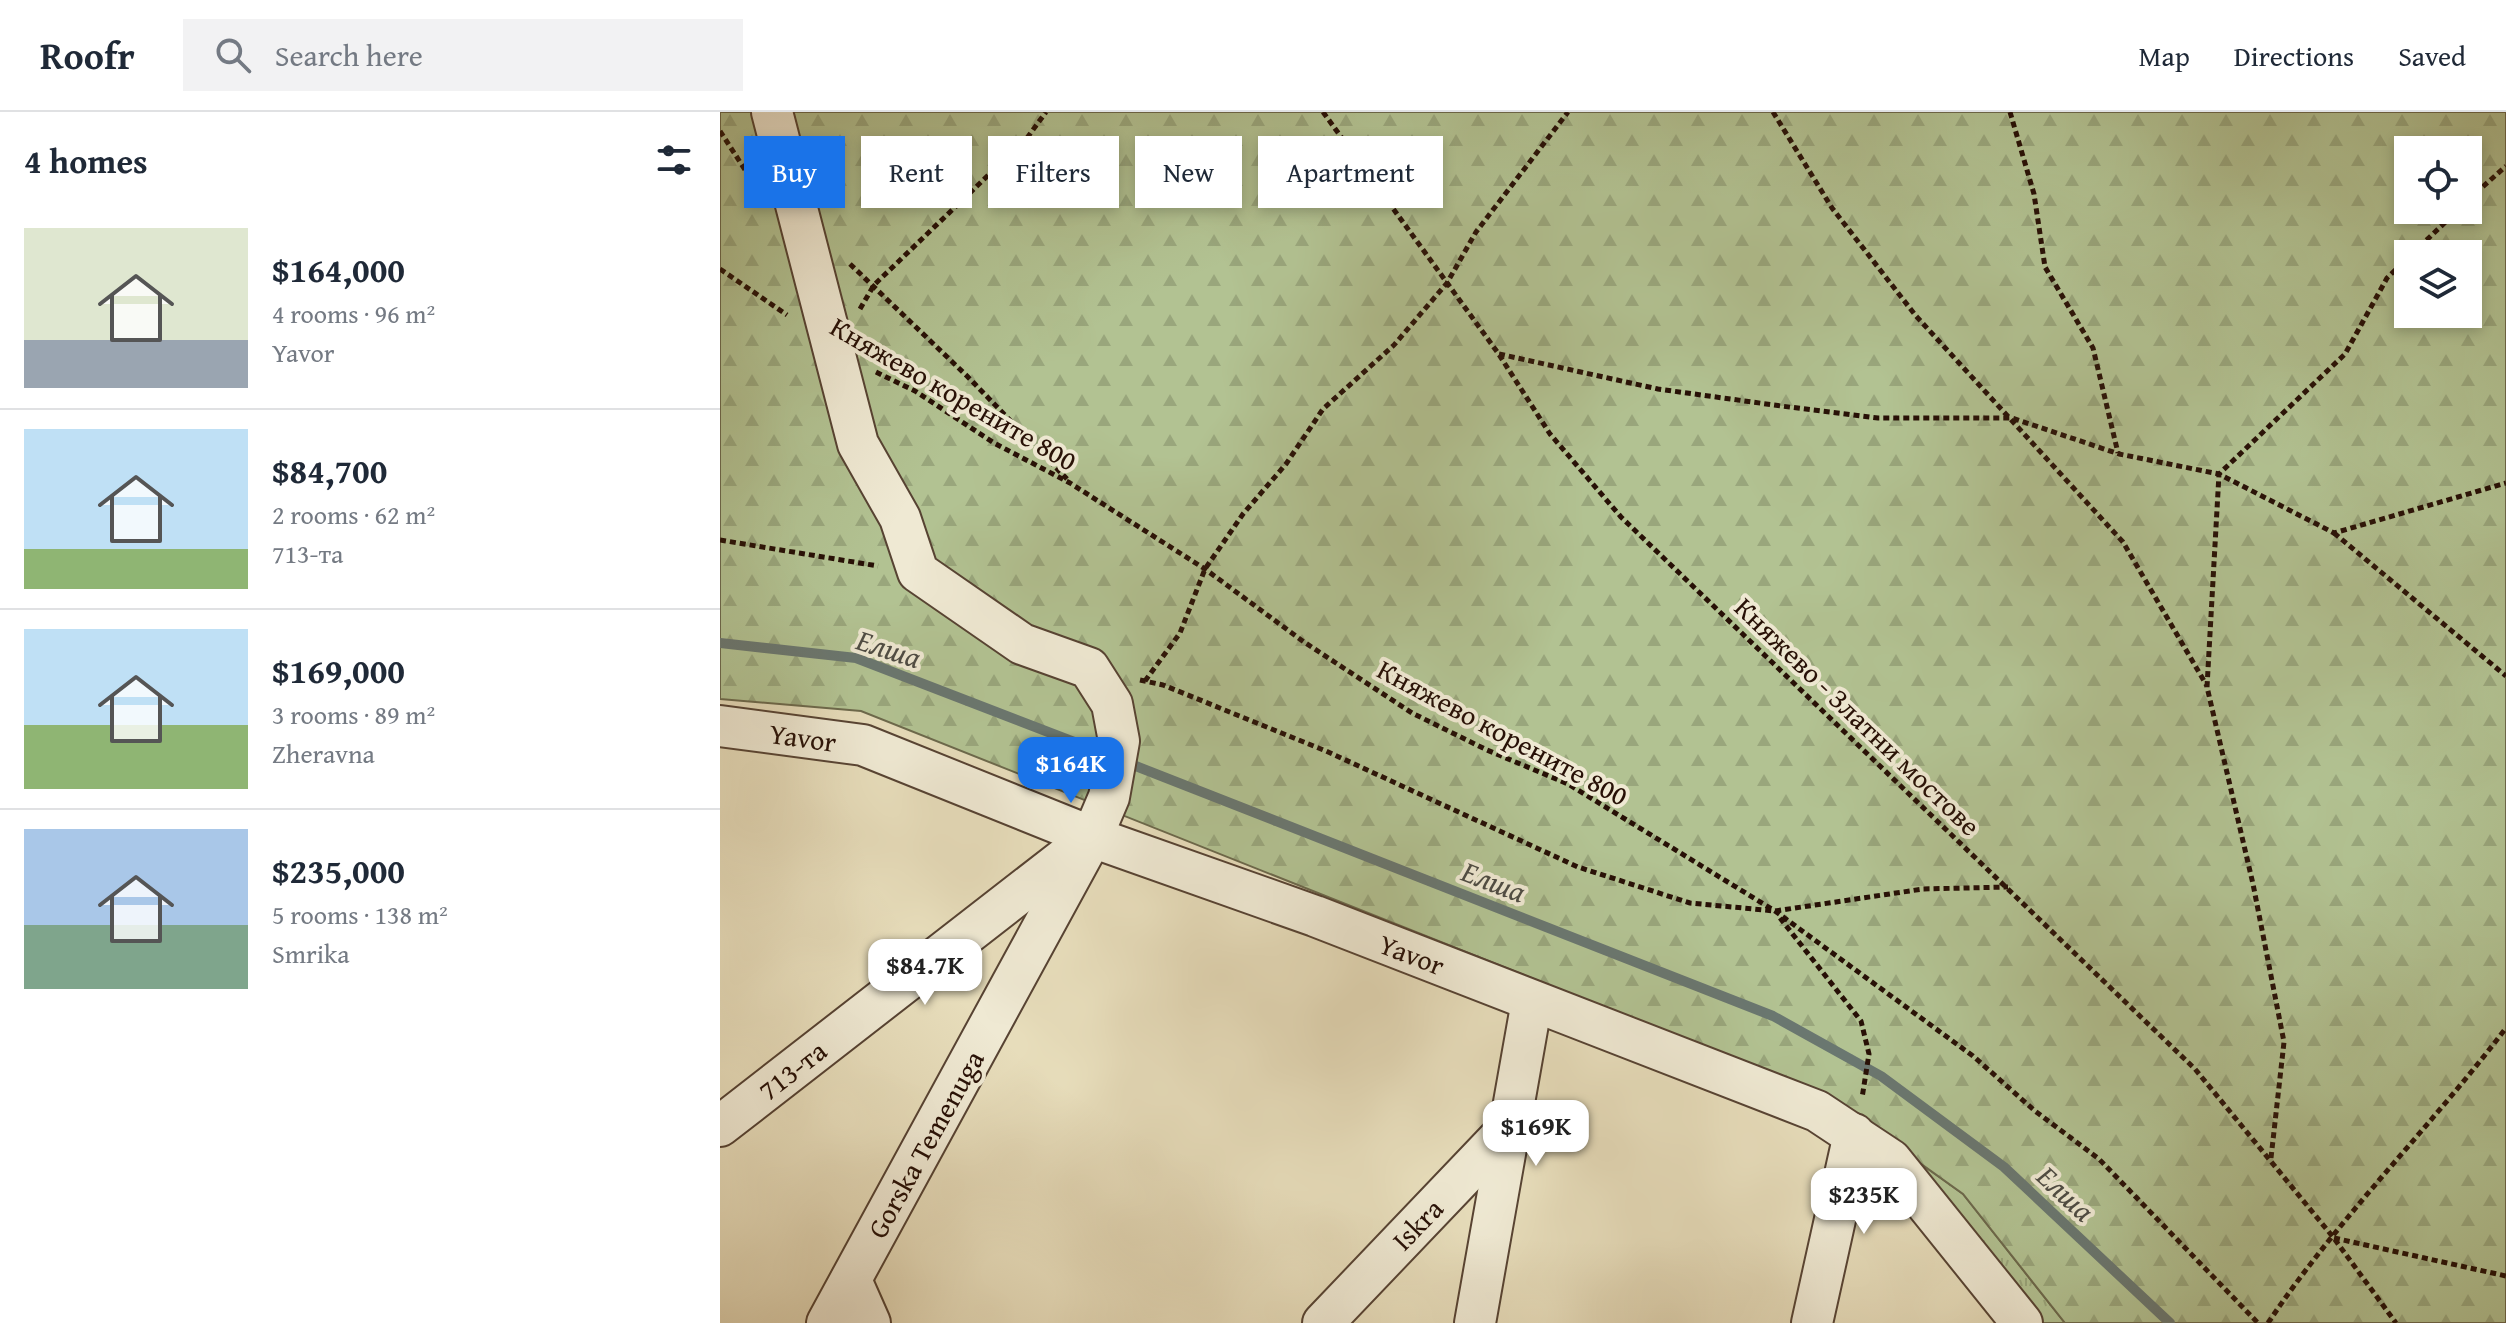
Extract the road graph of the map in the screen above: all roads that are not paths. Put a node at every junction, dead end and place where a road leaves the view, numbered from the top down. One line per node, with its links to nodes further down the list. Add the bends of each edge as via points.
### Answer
1 (772, 112): 3 (street, Gorska Temenuga, via 858,444 900,518 918,572 1022,644 1089,668 1112,704 1119,741 1109,797)
2 (720, 726): 3 (street, Yavor, via 863,745)
3 (1092, 837): 4 (street, Yavor); 5 (street, 713-та); 8 (street, Gorska Temenuga)
4 (1532, 1001): 6 (street); 7 (street, Yavor, via 1817,1111)
5 (720, 1126)
6 (1511, 1126): 11 (street, Iskra); 12 (street)
7 (1854, 1134): 13 (street); 14 (street, Yavor, via 1891,1160)
8 (851, 1280): 9 (street, Gorska Temenuga); 10 (street)
9 (827, 1323)
10 (870, 1323)
11 (1323, 1323)
12 (1475, 1323)
13 (1812, 1323)
14 (2022, 1323)

